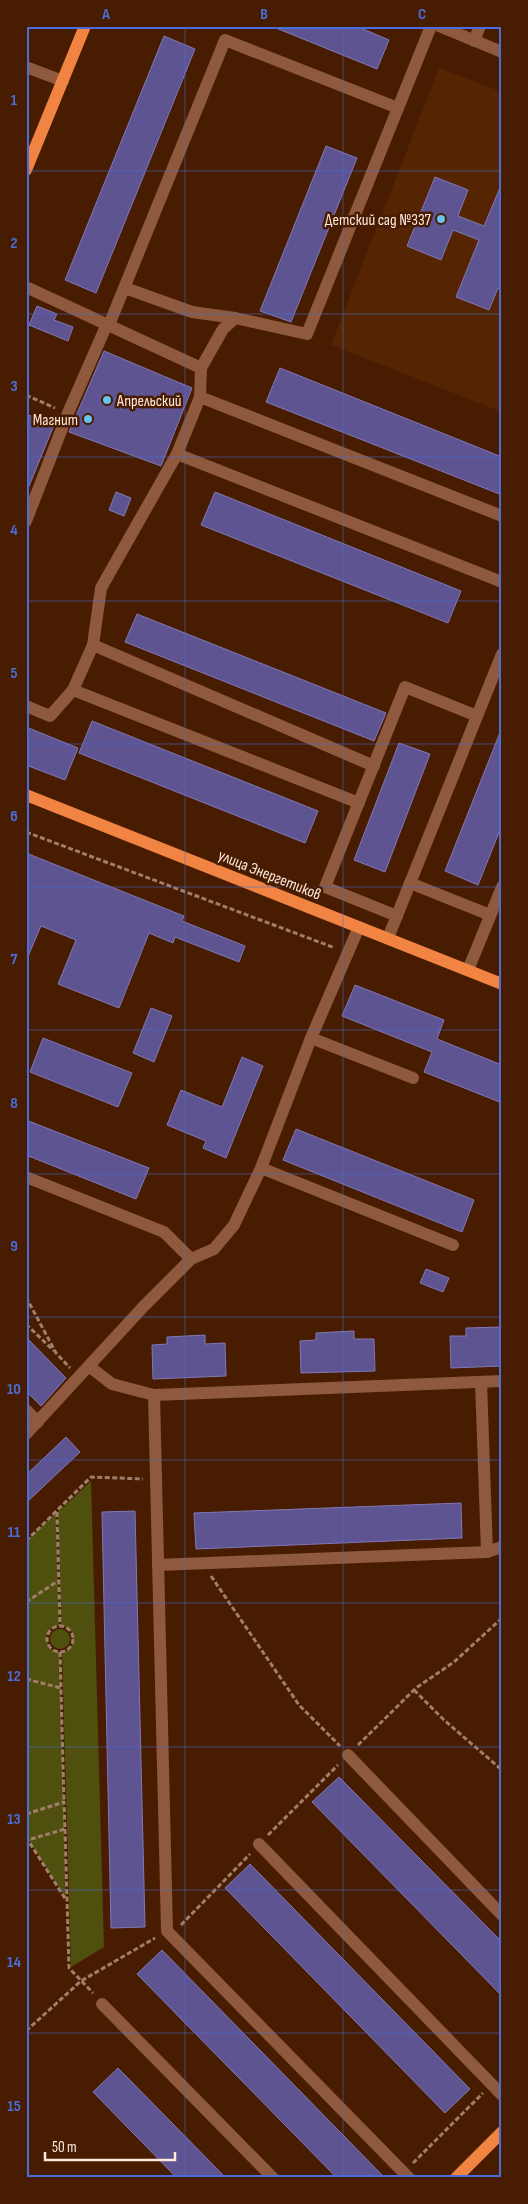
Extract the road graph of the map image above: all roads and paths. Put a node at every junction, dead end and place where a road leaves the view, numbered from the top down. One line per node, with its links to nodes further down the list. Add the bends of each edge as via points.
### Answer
1 (85, 26): 8 (main road)
2 (431, 26): 9 (street)
3 (439, 26): 5 (street)
4 (480, 26): 5 (street)
5 (474, 41): 6 (street)
6 (502, 52)
7 (26, 67): 8 (street)
8 (63, 81): 10 (main road)
9 (398, 108): 12 (street, via 225,40); 13 (street, via 307,334)
10 (26, 170)
11 (26, 288): 14 (street)
12 (125, 288): 13 (street, via 192,312); 14 (street)
13 (235, 318): 15 (street, via 224,329)
14 (108, 324): 15 (street); 18 (street)
15 (201, 368): 17 (street)
16 (26, 395): 18 (path)
17 (200, 397): 19 (street); 20 (street)
18 (68, 414): 21 (street)
19 (178, 454): 22 (street); 23 (street, via 101,588)
20 (502, 516)
21 (26, 521)
22 (502, 582)
23 (93, 645): 25 (street); 28 (street)
24 (502, 654): 27 (street)
25 (73, 690): 26 (street, via 50,716); 30 (street)
26 (26, 706)
27 (477, 716): 28 (street, via 405,687); 32 (street)
28 (374, 766): 30 (street)
29 (26, 795): 36 (main road, улица Энергетиков)
30 (359, 803): 35 (street, via 325,888)
31 (26, 832): 38 (path)
32 (410, 883): 34 (street); 35 (street)
33 (502, 887): 34 (street)
34 (490, 915): 39 (street)
35 (397, 916): 37 (street)
36 (359, 927): 37 (main road, улица Энергетиков); 38 (street)
37 (388, 938): 39 (main road, улица Энергетиков)
38 (347, 953): 41 (street)
39 (468, 970): 40 (main road, улица Энергетиков)
40 (502, 984)
41 (311, 1038): 42 (street); 43 (street)
42 (413, 1078)
43 (261, 1168): 45 (street); 46 (street, via 234,1225 214,1249)
44 (26, 1177): 46 (street, via 164,1232)
45 (453, 1245)
46 (191, 1259): 50 (street)
47 (26, 1296): 49 (path)
48 (26, 1324): 49 (path)
49 (56, 1353): 51 (path)
50 (90, 1367): 51 (street); 54 (street, via 112,1384)
51 (79, 1378): 56 (street)
52 (502, 1381): 53 (street)
53 (481, 1382): 54 (street); 62 (street)
54 (154, 1394): 58 (street)
55 (26, 1410): 56 (street)
56 (38, 1422): 57 (street)
57 (26, 1434)
58 (156, 1480): 59 (path, via 91,1477); 64 (street)
59 (57, 1511): 60 (path); 65 (path)
60 (26, 1541)
61 (502, 1547): 62 (street)
62 (487, 1552): 63 (street)
63 (202, 1563): 64 (street); 73 (path, via 299,1705)
64 (158, 1565): 82 (street)
65 (58, 1581): 66 (path); 68 (path)
66 (26, 1602)
67 (502, 1618): 72 (path, via 454,1662)
68 (60, 1626): 69 (path, via 69,1630 72,1641 66,1650); 69 (path, via 53,1628 47,1637 50,1648)
69 (60, 1652): 71 (path)
70 (26, 1679): 71 (path)
71 (61, 1688): 75 (path)
72 (414, 1690): 73 (path); 74 (path)
73 (348, 1755): 79 (path); 81 (street)
74 (502, 1770)
75 (64, 1802): 76 (path); 77 (path)
76 (26, 1814)
77 (65, 1829): 78 (path); 80 (path)
78 (27, 1839): 80 (path)
79 (259, 1844): 82 (path); 86 (street)
80 (67, 1902): 83 (path, via 69,1968)
81 (502, 1915)
82 (169, 1933): 83 (path); 89 (street)
83 (81, 1981): 84 (path); 85 (path)
84 (102, 2004): 90 (street)
85 (26, 2031)
86 (492, 2085): 87 (street); 89 (path)
87 (502, 2095)
88 (502, 2132): 91 (main road)
89 (406, 2175)
90 (273, 2178)
91 (456, 2178)

